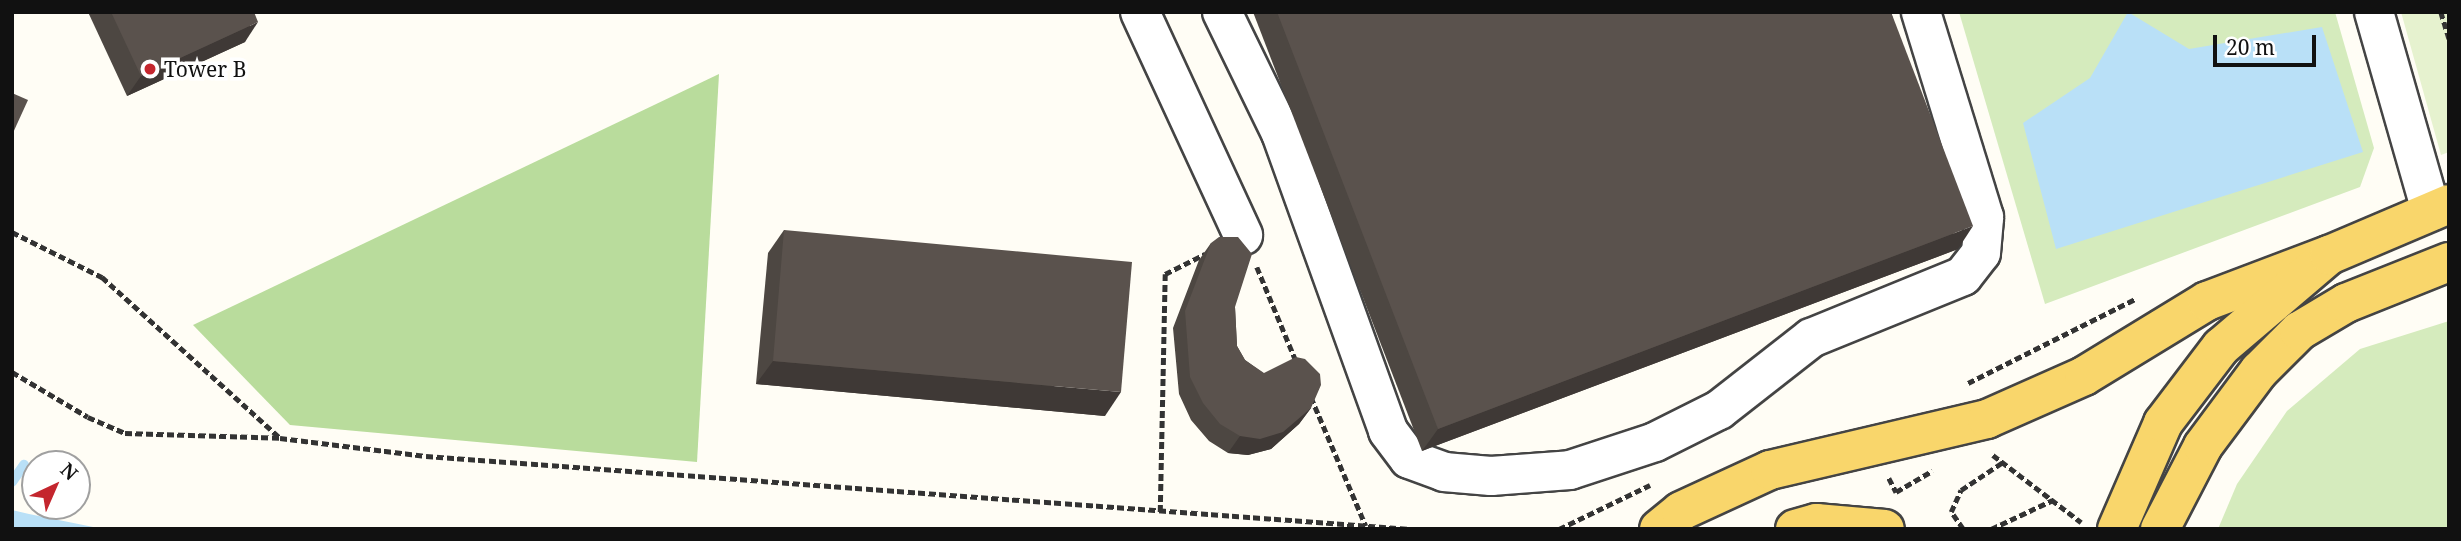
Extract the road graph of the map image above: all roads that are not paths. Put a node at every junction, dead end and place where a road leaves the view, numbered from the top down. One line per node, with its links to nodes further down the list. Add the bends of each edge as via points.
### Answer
1 (1140, 12): 6 (street)
2 (1222, 12): 3 (street, via 1281,133 1388,431 1409,459 1444,472 1491,476 1570,470 1655,442 1719,410 1811,338 1963,276 1981,253 1984,217)
3 (1921, 12)
4 (2374, 12): 5 (street)
5 (2440, 208): 7 (main road)
6 (1243, 234)
7 (2329, 255): 9 (main road, via 2207,301 2084,376 1987,419 1770,470 1681,511); 12 (main road, via 2221,347 2163,423)
8 (2449, 262): 13 (main road, via 2347,303 2300,331 2259,371 2203,446)
9 (1659, 529)
10 (1796, 529): 11 (main road, via 1816,523)
11 (1885, 529)
12 (2118, 529)
13 (2160, 529)

